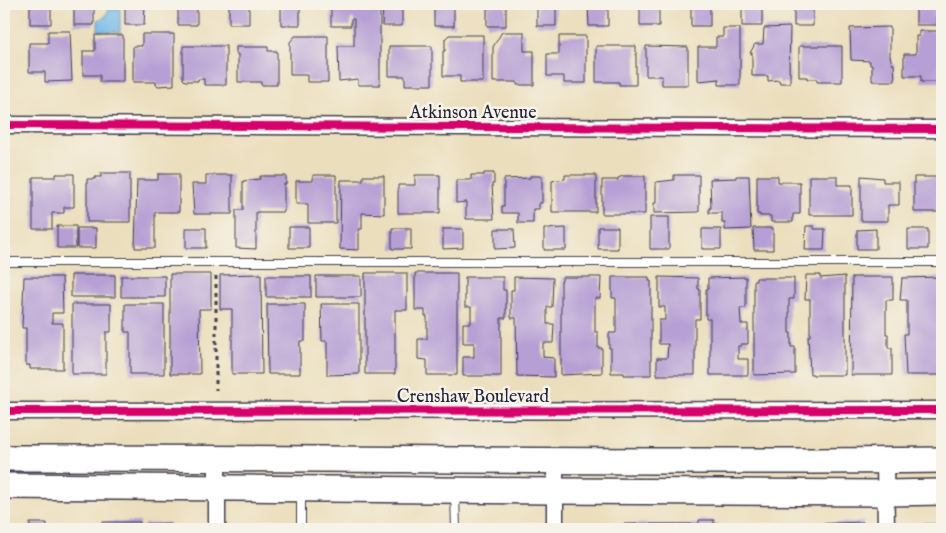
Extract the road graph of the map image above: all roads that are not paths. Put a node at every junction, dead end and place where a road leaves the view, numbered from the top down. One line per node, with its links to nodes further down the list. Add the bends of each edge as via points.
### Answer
1 (4, 125): 2 (street, Atkinson Avenue)
2 (942, 130)
3 (4, 262): 4 (lane)
4 (942, 262)
5 (942, 410): 6 (street, Crenshaw Boulevard)
6 (4, 411)
7 (4, 458): 8 (main road)
8 (217, 458): 10 (main road); 13 (street)
9 (942, 460): 11 (main road)
10 (555, 461): 11 (main road); 16 (street)
11 (885, 461): 18 (street)
12 (4, 486): 13 (main road)
13 (217, 488): 14 (main road); 19 (street)
14 (301, 489): 15 (main road); 20 (lane)
15 (455, 490): 16 (main road); 21 (lane)
16 (555, 491): 18 (main road); 22 (street)
17 (942, 492): 18 (main road)
18 (886, 493): 23 (street)
19 (217, 529)
20 (300, 529)
21 (456, 529)
22 (555, 529)
23 (886, 529)

